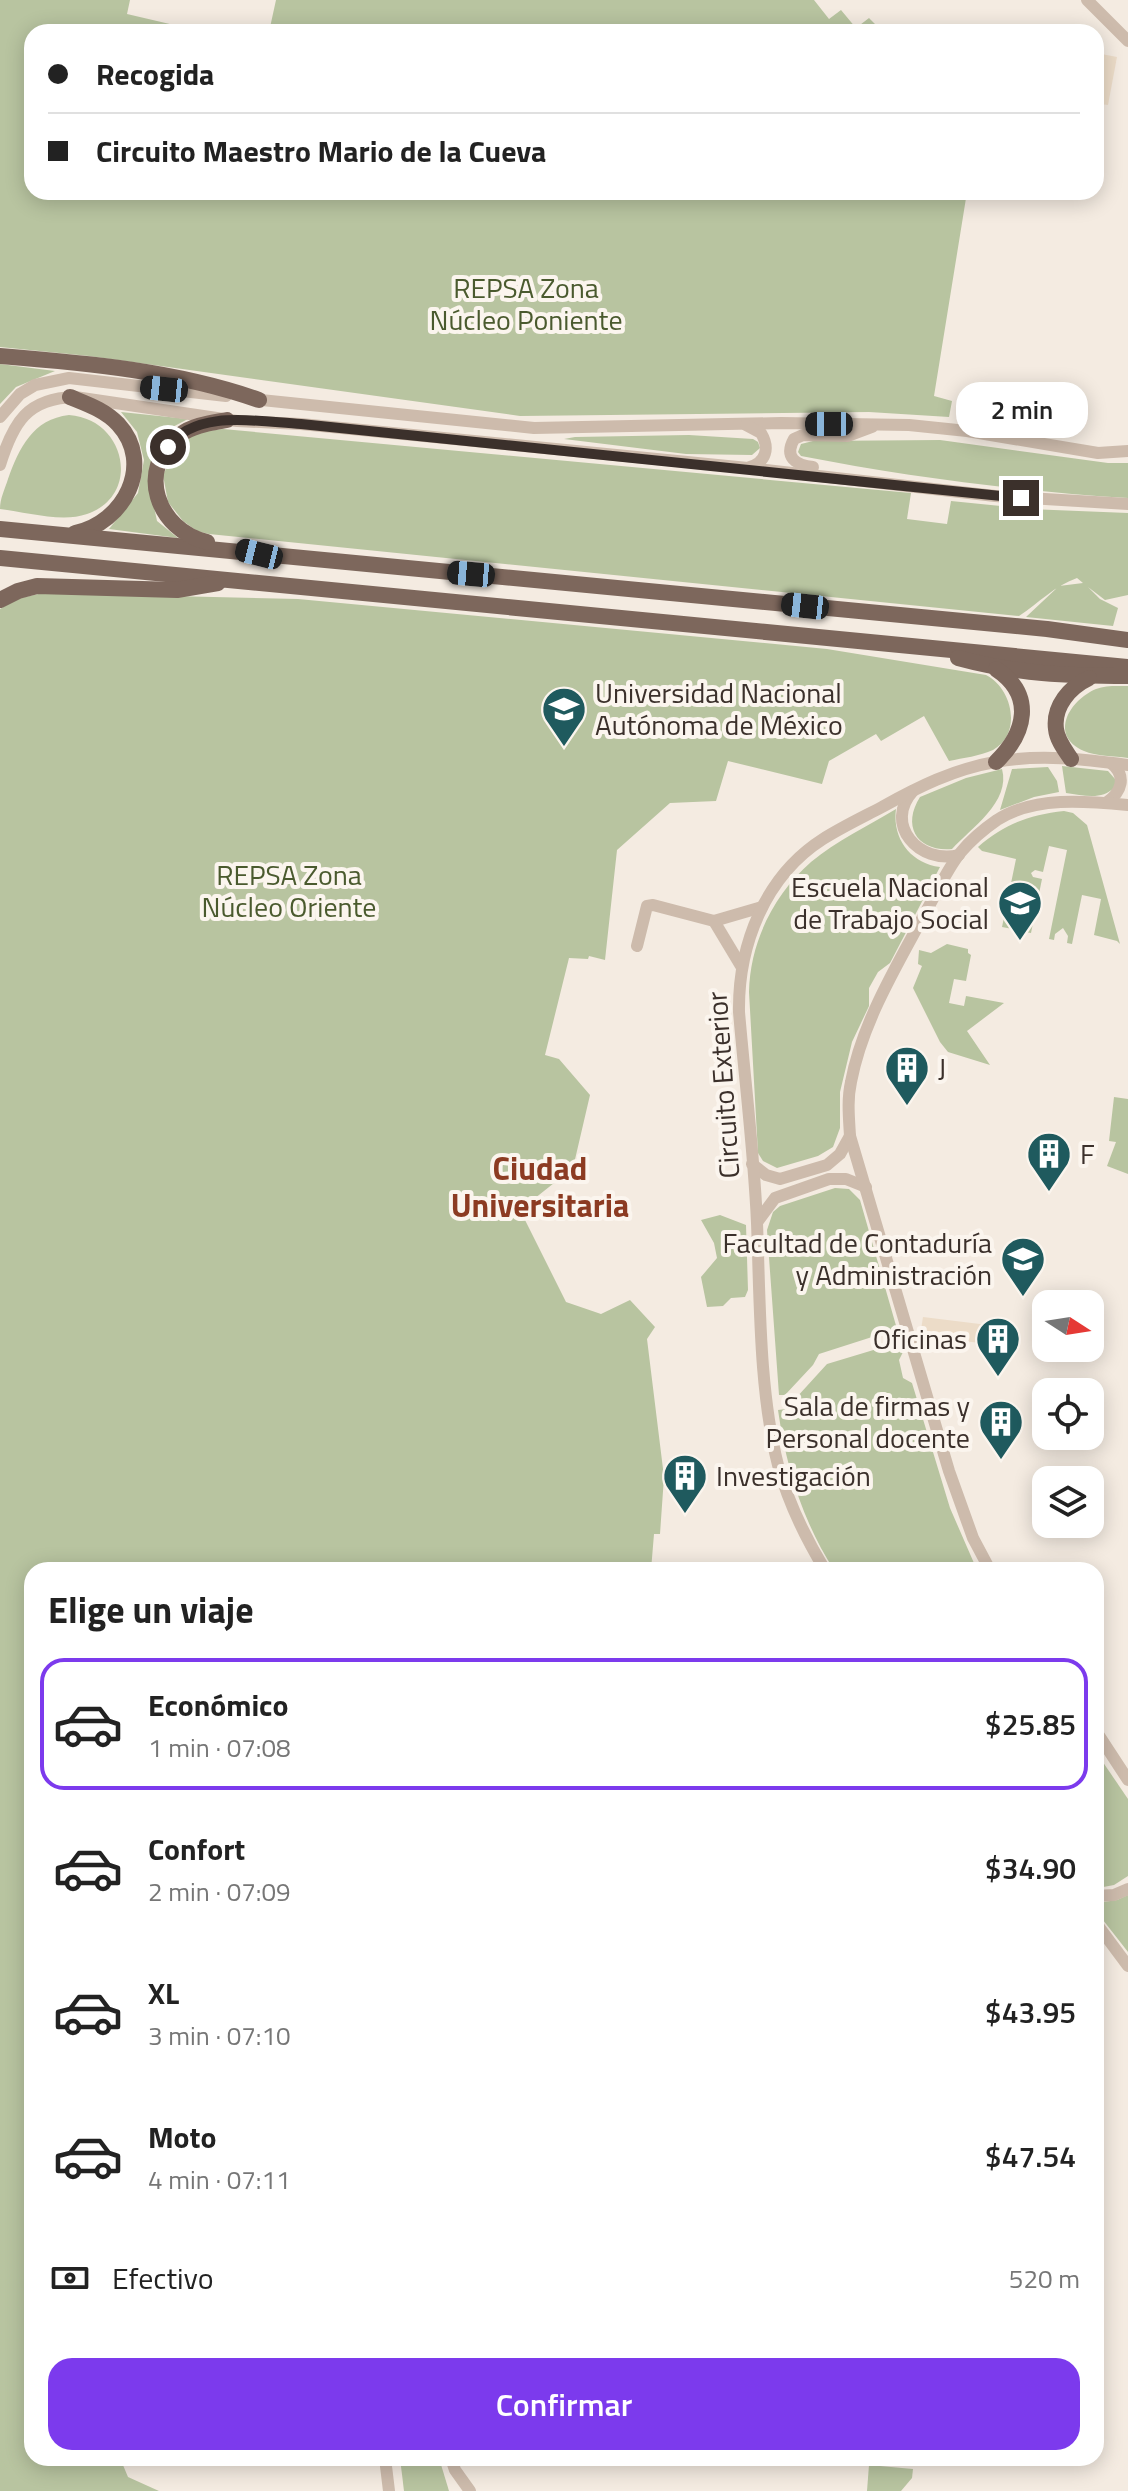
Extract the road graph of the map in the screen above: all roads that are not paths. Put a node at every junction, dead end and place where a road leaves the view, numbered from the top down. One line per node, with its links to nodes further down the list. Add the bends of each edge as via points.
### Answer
1 (1087, 0): 2 (street)
2 (1128, 41)
3 (0, 356): 5 (main road, via 185,378)
4 (70, 397): 7 (street); 11 (street, via 51,397 26,412 9,436); 16 (main road, via 100,410 123,431 132,452 132,476 126,498 111,517 83,531)
5 (259, 400): 6 (street, via 69,378 35,385); 9 (street, via 534,428)
6 (0, 417)
7 (227, 420): 12 (street); 17 (main road, via 196,426 172,441 157,473 159,502 171,523 189,536)
8 (878, 424): 9 (street); 10 (street, via 954,429 1098,453); 13 (street, via 848,436 800,436 790,451 797,465 862,473)
9 (746, 425): 12 (street, via 761,433 767,449 759,463)
10 (1128, 451)
11 (0, 465)
12 (743, 468): 13 (street)
13 (879, 482): 14 (street)
14 (1128, 504)
15 (0, 529): 16 (main road)
16 (56, 534): 17 (main road)
17 (259, 554): 21 (main road)
18 (0, 558): 19 (main road)
19 (229, 579): 20 (main road, via 177,590 37,586); 22 (main road)
20 (0, 600)
21 (1128, 640)
22 (914, 647): 23 (main road); 24 (main road)
23 (1128, 667)
24 (995, 668): 26 (main road); 28 (main road, via 1017,690 1022,716 1019,733)
25 (1128, 676): 26 (main road)
26 (1091, 677): 27 (main road, via 1069,692 1057,716 1059,739)
27 (1071, 759): 28 (street, Circuito Exterior); 29 (street, Circuito Exterior)
28 (996, 762): 31 (street, Circuito Exterior)
29 (1111, 763): 30 (street, Circuito Exterior); 32 (street, via 1119,769 1121,783)
30 (1128, 765)
31 (915, 789): 34 (street, via 903,815 908,836 932,856); 35 (street, Circuito Exterior, via 822,840 788,871)
32 (1106, 803): 33 (street); 34 (street, via 1065,802 1016,811 998,819)
33 (1128, 805)
34 (959, 855): 39 (street, via 866,1034 850,1085)
35 (762, 907): 36 (street); 38 (street, Circuito Exterior)
36 (714, 921): 37 (street, via 647,906); 38 (street)
37 (637, 946)
38 (741, 966): 40 (street, Circuito Exterior, via 739,1012)
39 (850, 1136): 40 (street, via 827,1165 780,1179); 41 (street)
40 (752, 1164): 42 (street, Circuito Exterior)
41 (866, 1187): 42 (street, via 829,1179 775,1198); 46 (street, via 949,1471)
42 (757, 1222): 43 (street, Circuito Exterior, via 777,1462)
43 (814, 1553): 44 (street); 45 (street, Circuito Exterior)
44 (816, 1562)
45 (820, 1562)
46 (986, 1562)
47 (1104, 1743): 48 (street)
48 (1128, 1780)
49 (1128, 1889): 50 (street)
50 (1104, 1895)
51 (1104, 1934): 52 (street)
52 (1128, 1966)
53 (386, 2466): 55 (street)
54 (454, 2466): 56 (street)
55 (389, 2491)
56 (470, 2491)

